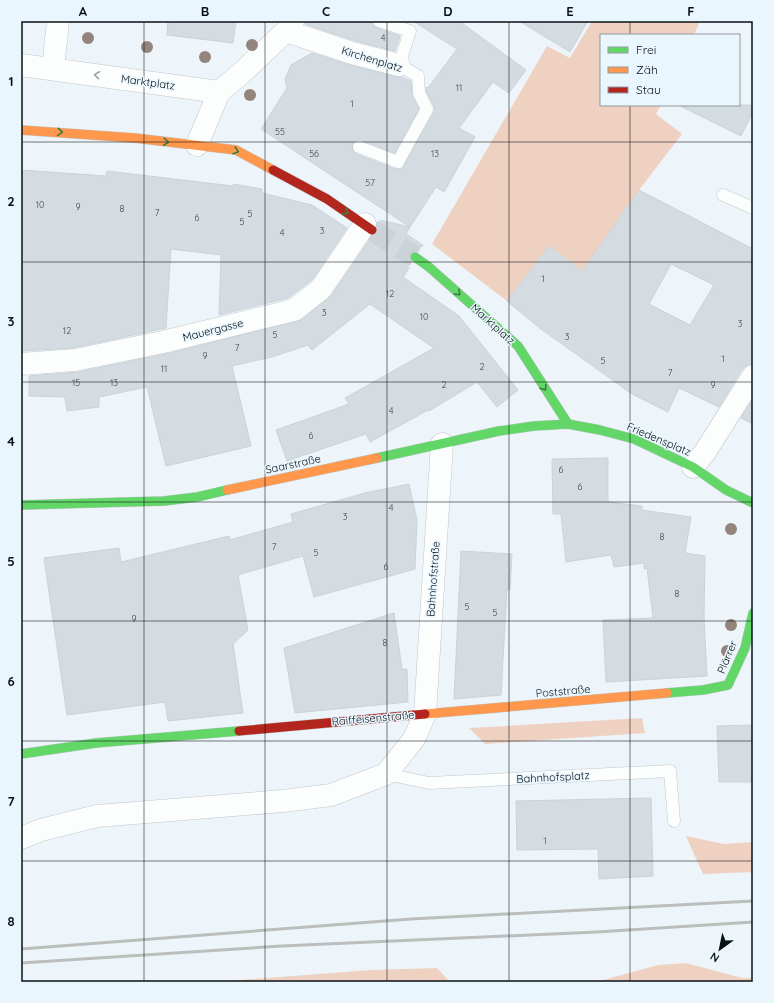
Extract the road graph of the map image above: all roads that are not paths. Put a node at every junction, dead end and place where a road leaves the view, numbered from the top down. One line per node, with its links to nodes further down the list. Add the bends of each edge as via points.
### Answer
1 (58, 21): 6 (street)
2 (379, 21): 5 (lane, via 410,31)
3 (290, 26): 5 (street, Kirchenplatz, via 352,52); 7 (street)
4 (21, 65): 6 (street, Marktplatz)
5 (399, 65): 10 (lane, Kirchenplatz, via 418,76 419,93 427,109 398,162)
6 (53, 69): 7 (street, Marktplatz, one-way to 6)
7 (219, 92): 9 (street)
8 (21, 130): 9 (street, one-way to 9)
9 (197, 145): 13 (street, one-way to 13, via 236,150 327,199)
10 (359, 147)
11 (724, 195): 12 (lane)
12 (753, 208)
13 (368, 227): 15 (street, Mauergasse, via 321,289 294,310 163,342 75,360)
14 (415, 258): 17 (street, Marktplatz, one-way to 17, via 429,267 518,346)
15 (21, 364)
16 (753, 376): 19 (street)
17 (568, 424): 18 (street, Saarstraße, via 499,431); 19 (street, Friedensplatz, via 634,439)
18 (442, 444): 21 (street, Saarstraße, via 197,497 164,501); 24 (street, Bahnhofstraße)
19 (693, 467): 20 (street, Friedensplatz, via 726,490)
20 (753, 503)
21 (21, 505)
22 (753, 613): 23 (street, Plärrer, via 745,648 728,685)
23 (704, 690): 24 (street, Poststraße)
24 (425, 714): 25 (street, Raiffeisenstraße, via 96,743); 26 (street, Raiffeisenstraße, via 414,739)
25 (21, 754)
26 (386, 774): 27 (lane, Bahnhofsplatz, via 429,783 670,771); 28 (street, Raiffeisenstraße, via 331,796 97,816 41,830)
27 (674, 821)
28 (21, 838)

